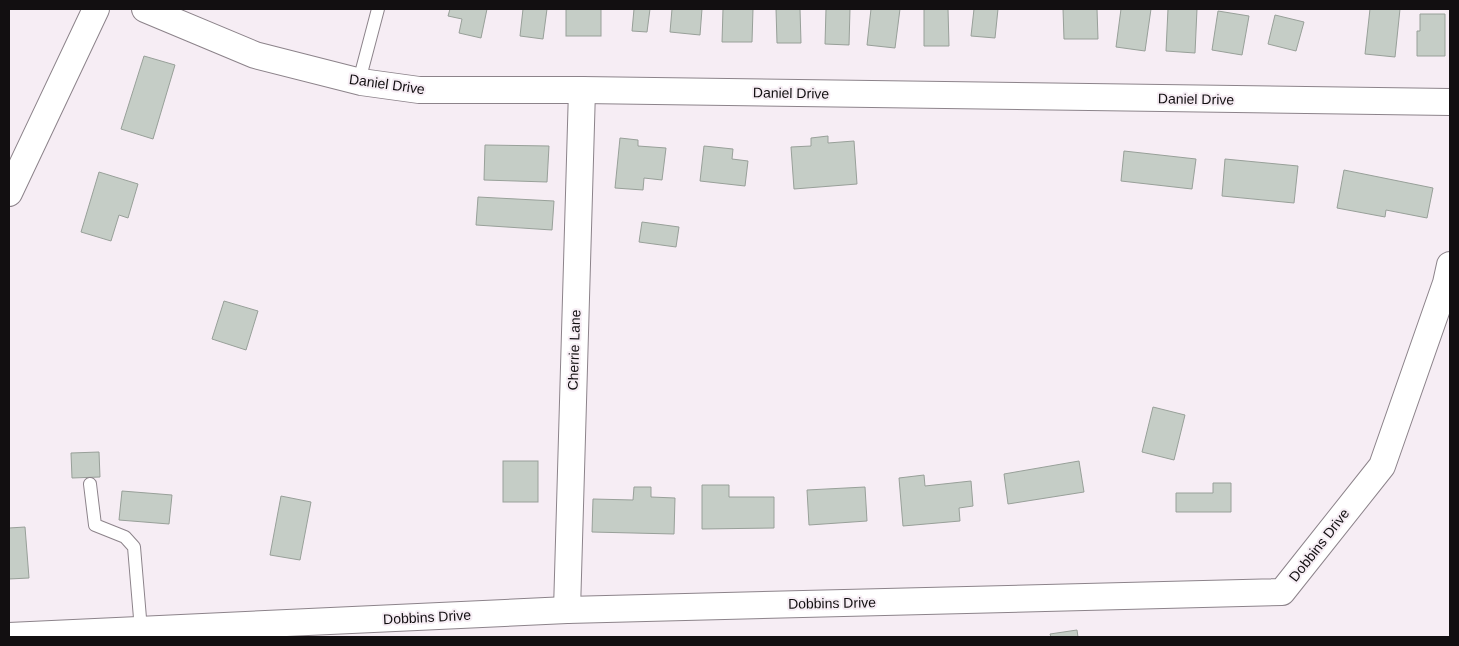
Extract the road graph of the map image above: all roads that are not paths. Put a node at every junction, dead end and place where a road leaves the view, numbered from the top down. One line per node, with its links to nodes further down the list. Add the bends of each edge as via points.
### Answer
1 (96, 9): 7 (street)
2 (145, 9): 4 (street, Daniel Drive, via 255,55)
3 (378, 9): 4 (lane)
4 (359, 81): 5 (street, Daniel Drive, via 419,90)
5 (582, 90): 6 (street, Daniel Drive); 10 (street, Cherrie Lane)
6 (1450, 102)
7 (9, 193)
8 (1450, 265): 10 (street, Dobbins Drive, via 1382,466 1282,592)
9 (90, 484): 11 (lane, via 95,525 125,537 134,547)
10 (567, 610): 11 (street, Dobbins Drive)
11 (141, 630): 12 (street, Dobbins Drive)
12 (9, 636)

